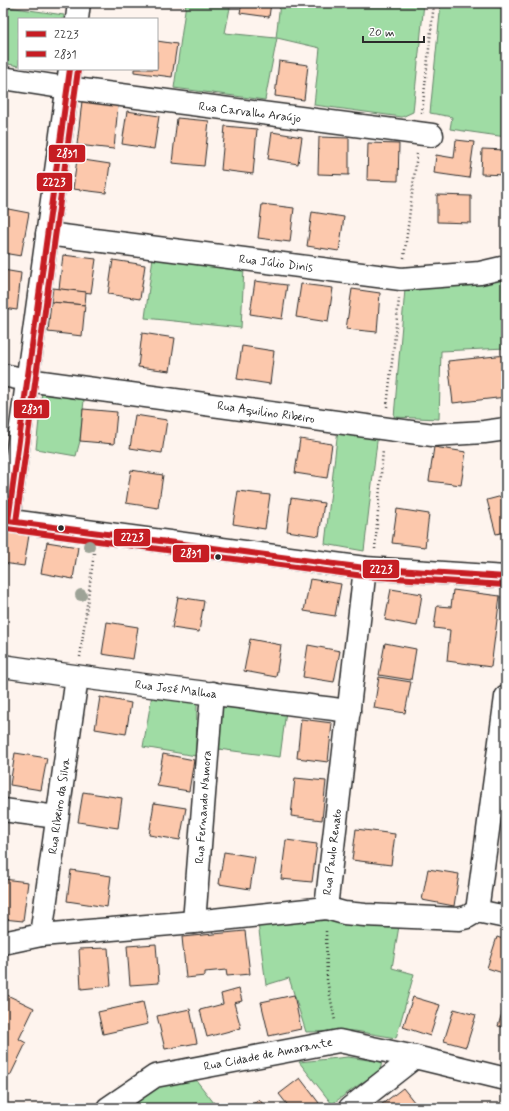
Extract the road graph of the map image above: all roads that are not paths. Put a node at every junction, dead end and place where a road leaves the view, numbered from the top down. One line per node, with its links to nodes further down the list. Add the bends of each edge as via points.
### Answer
1 (79, 3): 2 (street)
2 (77, 18)
3 (3, 78): 4 (street, Rua Carvalho Araújo)
4 (68, 78): 5 (street, Rua Carvalho Araújo); 6 (street)
5 (432, 135)
6 (47, 234): 7 (street, Rua Júlio Dinis, via 401,279 480,273); 9 (street)
7 (506, 267)
8 (3, 375): 9 (street, Rua Aquilino Ribeiro)
9 (27, 380): 10 (street, Rua Aquilino Ribeiro, via 433,435); 11 (street)
10 (506, 429)
11 (5, 520): 12 (street)
12 (365, 568): 13 (street); 18 (street, Rua Paulo Renato)
13 (506, 577)
14 (3, 666): 15 (street, Rua José Malhoa)
15 (77, 677): 16 (street, Rua José Malhoa); 21 (street, Rua Ribeiro da Silva)
16 (212, 693): 18 (street, Rua José Malhoa); 25 (street, Rua Fernando Namora)
17 (506, 697): 19 (street)
18 (349, 711): 22 (street, Rua Paulo Renato)
19 (504, 726): 23 (street)
20 (3, 810): 21 (street)
21 (58, 817): 26 (street, Rua Ribeiro da Silva)
22 (326, 908): 23 (street, via 365,915 459,919); 25 (street, Rua Paulo Renato)
23 (477, 911): 24 (street)
24 (506, 917)
25 (194, 922): 26 (street, Rua Paulo Renato)
26 (41, 935): 27 (street, Rua Paulo Renato)
27 (3, 943)
28 (415, 1056): 29 (street, Rua Cidade de Amarante); 30 (street, Rua Cidade de Amarante, via 340,1041 155,1076); 31 (street)
29 (506, 1079)
30 (108, 1108)
31 (350, 1108)

